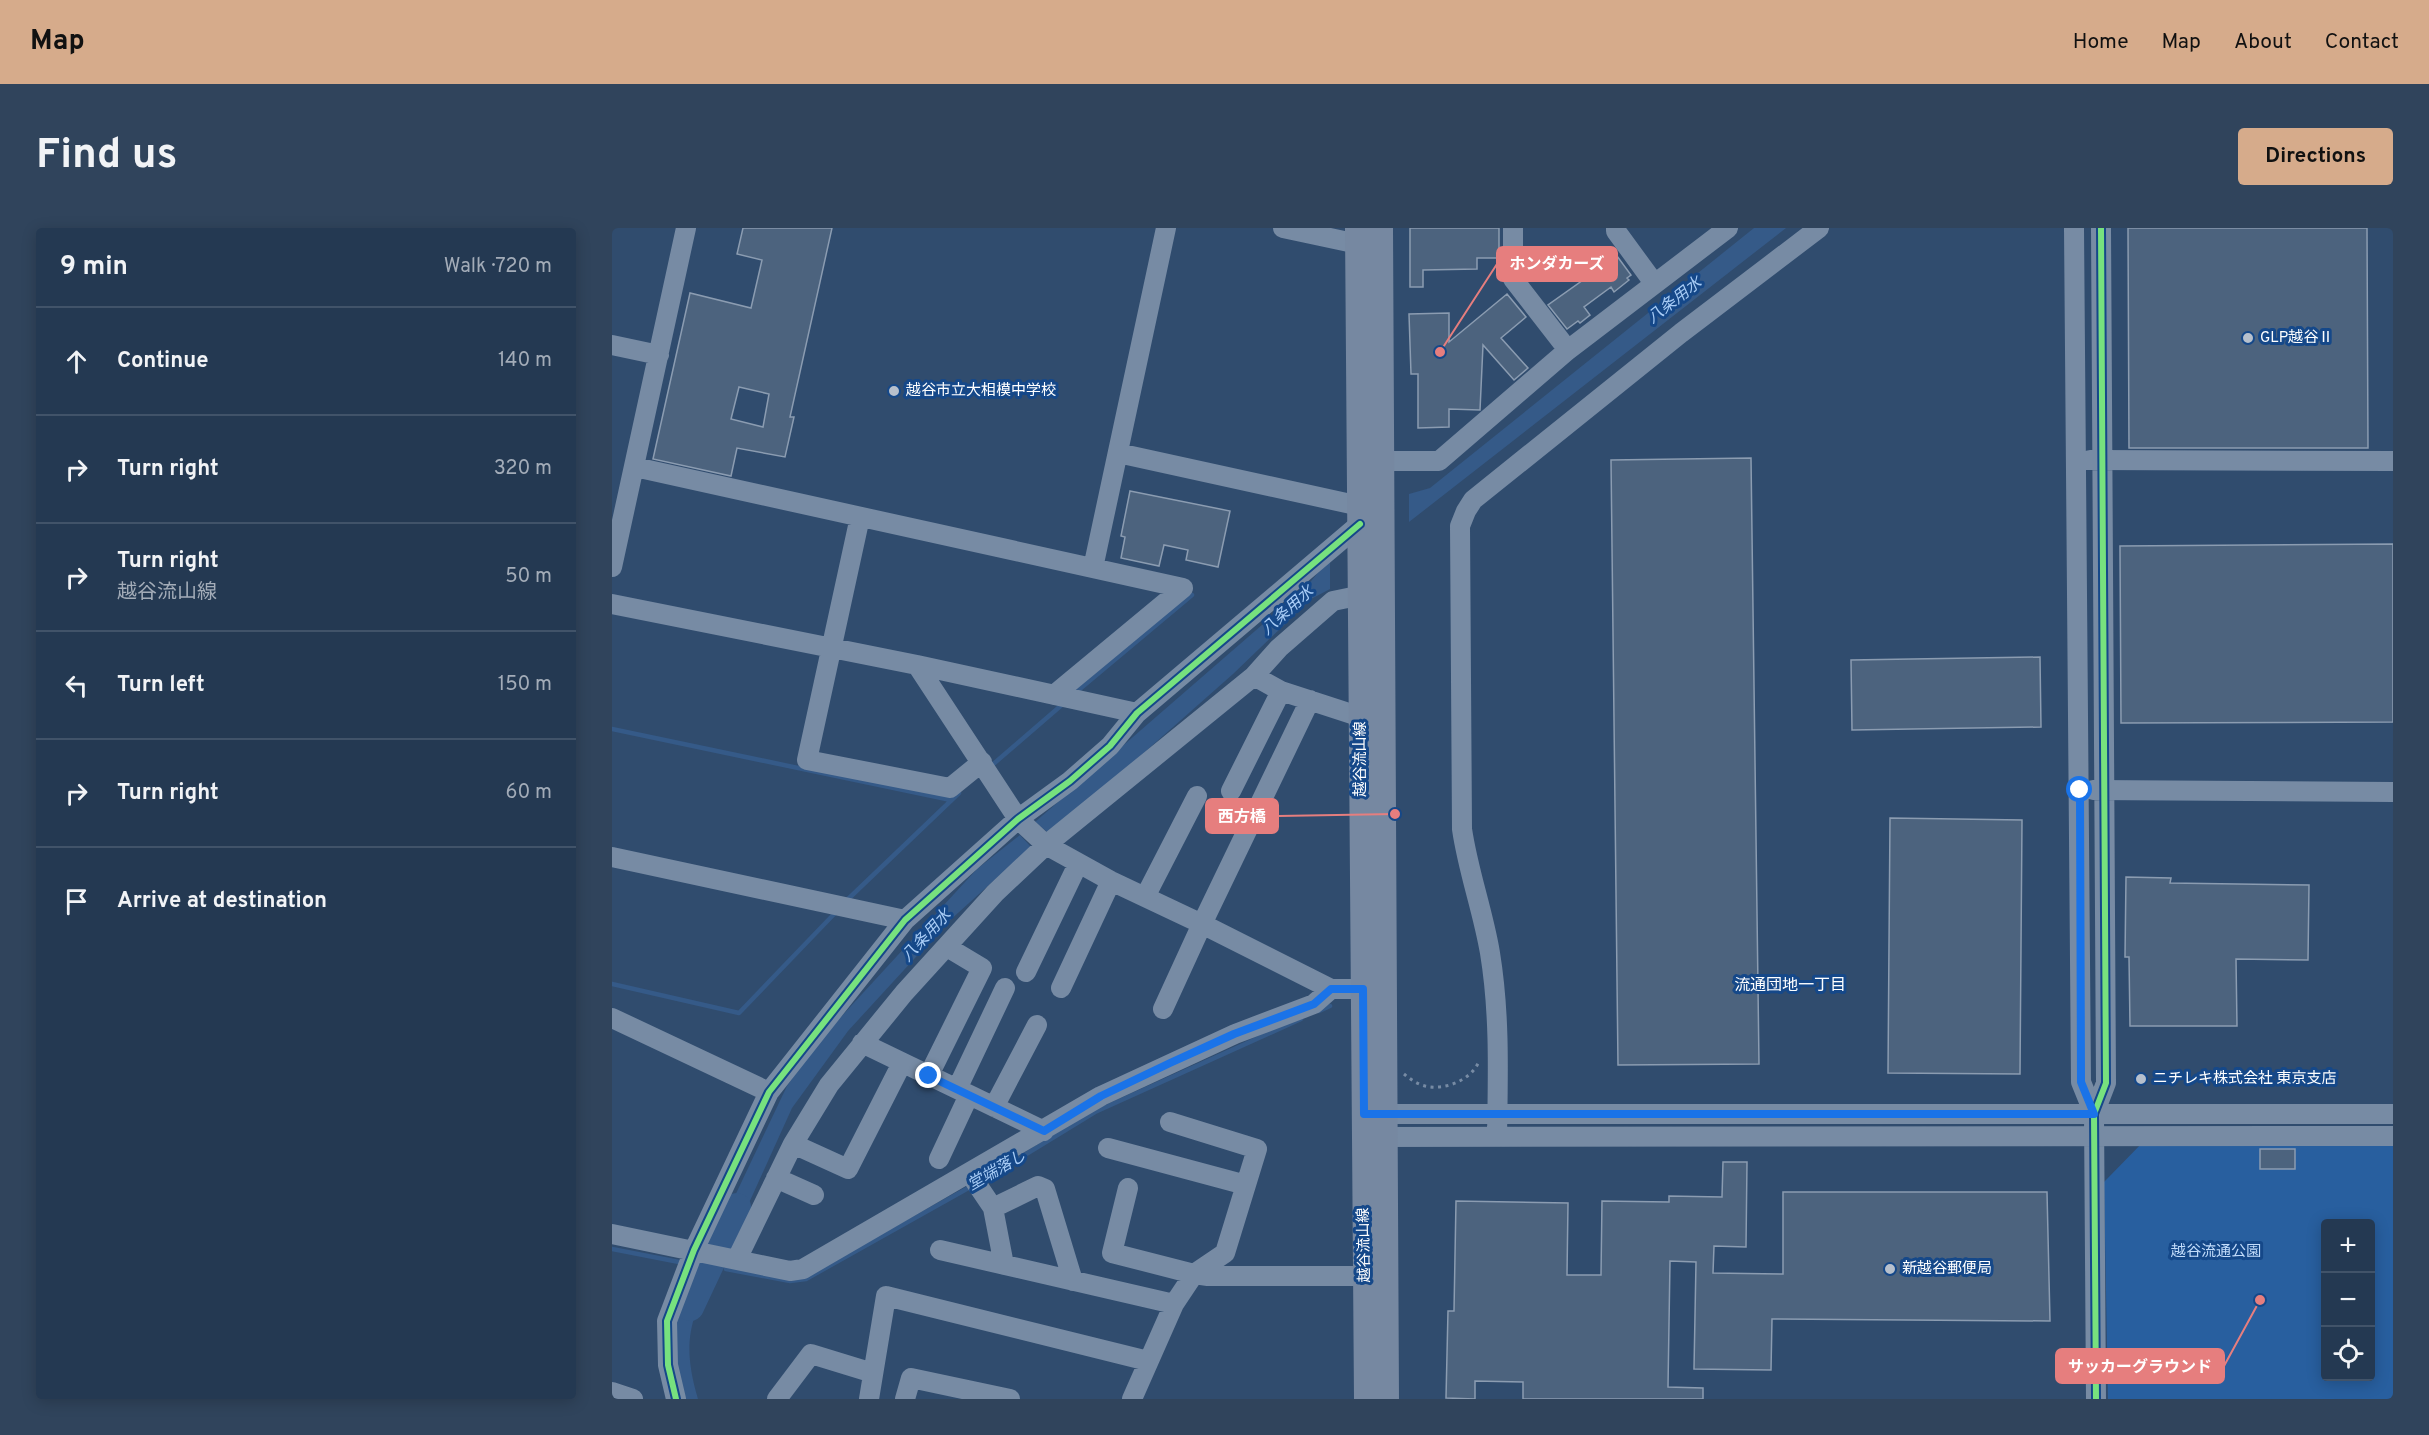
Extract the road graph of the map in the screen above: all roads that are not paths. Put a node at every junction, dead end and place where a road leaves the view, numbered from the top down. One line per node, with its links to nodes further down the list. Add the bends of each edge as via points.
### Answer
1 (686, 228): 14 (street)
2 (1166, 228): 15 (street)
3 (1283, 228): 10 (street)
4 (1513, 228): 13 (street, via 1513,279)
5 (1616, 228): 11 (street)
6 (1728, 228): 11 (street)
7 (1819, 228): 64 (street, via 1473,500 1466,512 1461,526 1462,829 1495,988)
8 (2074, 228): 16 (street)
9 (2101, 228): 17 (street)
10 (1369, 236): 18 (main road, 越谷流山線); 21 (main road, 越谷流山線)
11 (1654, 283): 13 (street)
12 (612, 345): 14 (street)
13 (1568, 350): 18 (street, via 1439,461)
14 (659, 355): 20 (street)
15 (1118, 453): 21 (street); 24 (street)
16 (2075, 460): 17 (street); 36 (street)
17 (2102, 460): 19 (street); 37 (street)
18 (1382, 461): 68 (main road, 越谷流山線)
19 (2393, 461)
20 (635, 467): 22 (street); 23 (street)
21 (1360, 515): 25 (main road, 越谷流山線); 33 (street)
22 (860, 517): 24 (street); 27 (street)
23 (612, 567)
24 (1093, 568): 31 (street, via 1183,588)
25 (1362, 595): 29 (street, via 1333,601 1279,648); 34 (main road, 越谷流山線)
26 (612, 604): 27 (street)
27 (831, 649): 28 (street); 35 (street, via 807,760 950,788)
28 (917, 665): 31 (street); 35 (street)
29 (1254, 676): 30 (street); 42 (street)
30 (1281, 691): 32 (street); 38 (street)
31 (1054, 695): 33 (street)
32 (1310, 700): 34 (street); 48 (street)
33 (1137, 713): 41 (street, via 1110,746)
34 (1361, 717): 54 (main road, 越谷流山線)
35 (981, 762): 41 (street)
36 (2080, 790): 37 (street); 65 (street, via 2081,1082)
37 (2104, 790): 39 (street); 65 (street, via 2106,1083)
38 (1231, 791)
39 (2393, 792)
40 (1197, 796): 46 (street)
41 (1021, 822): 42 (street); 47 (street)
42 (1044, 842): 44 (street); 49 (street)
43 (612, 857): 47 (street)
44 (1078, 864): 45 (street); 50 (street)
45 (1111, 881): 46 (street); 52 (street)
46 (1145, 897): 48 (street)
47 (905, 920): 61 (street)
48 (1202, 924): 53 (street); 55 (street)
49 (947, 947): 58 (street); 60 (street, via 982,968)
50 (1026, 972)
51 (1005, 988): 62 (street)
52 (1061, 988)
53 (1331, 989): 54 (street); 69 (street, via 1314,1004 1234,1034 1101,1096)
54 (1363, 989): 68 (main road, 越谷流山線)
55 (1163, 1009)
56 (612, 1018): 61 (street)
57 (1036, 1025): 63 (street)
58 (862, 1043): 59 (street); 73 (street, via 829,1085)
59 (902, 1063): 60 (street); 73 (street, via 848,1169)
60 (929, 1076): 62 (street)
61 (769, 1092): 84 (street)
62 (963, 1092): 63 (street); 75 (street)
63 (994, 1107): 69 (street)
64 (1497, 1113): 65 (street); 68 (street); 70 (street)
65 (2094, 1114): 66 (street); 72 (street)
66 (2393, 1114)
67 (1170, 1122): 78 (street, via 1257,1149)
68 (1375, 1125): 70 (street); 88 (main road, 越谷流山線); 102 (main road, 越谷流山線)
69 (1044, 1131): 76 (street)
70 (1497, 1136): 72 (street)
71 (2393, 1136): 72 (street)
72 (2094, 1138): 103 (street)
73 (793, 1144): 77 (street)
74 (1108, 1148): 78 (street)
75 (939, 1159)
76 (970, 1174): 81 (street); 85 (street, via 803,1269 790,1271)
77 (776, 1178): 80 (street); 85 (street)
78 (1246, 1185): 87 (street, via 1225,1253)
79 (1128, 1188): 87 (street, via 1112,1253)
80 (814, 1195)
81 (987, 1200): 86 (street); 89 (street, via 1038,1186 1046,1189)
82 (612, 1234): 84 (street)
83 (940, 1250): 86 (street)
84 (698, 1251): 85 (street); 95 (street, via 667,1321 668,1365)
85 (730, 1257)
86 (1004, 1264): 89 (street)
87 (1194, 1274): 88 (street); 90 (street)
88 (1366, 1276): 101 (main road, 越谷流山線)
89 (1073, 1281): 90 (street)
90 (1174, 1304): 91 (street)
91 (1148, 1361): 92 (street, via 886,1296); 100 (street)
92 (873, 1373): 96 (street, via 811,1354); 97 (street)
93 (612, 1392): 94 (street)
94 (633, 1399)
95 (675, 1399)
96 (777, 1399)
97 (869, 1399)
98 (905, 1399): 99 (street, via 911,1378)
99 (1011, 1399)
100 (1132, 1399)
101 (1367, 1399)
102 (1386, 1399)
103 (2096, 1399)

